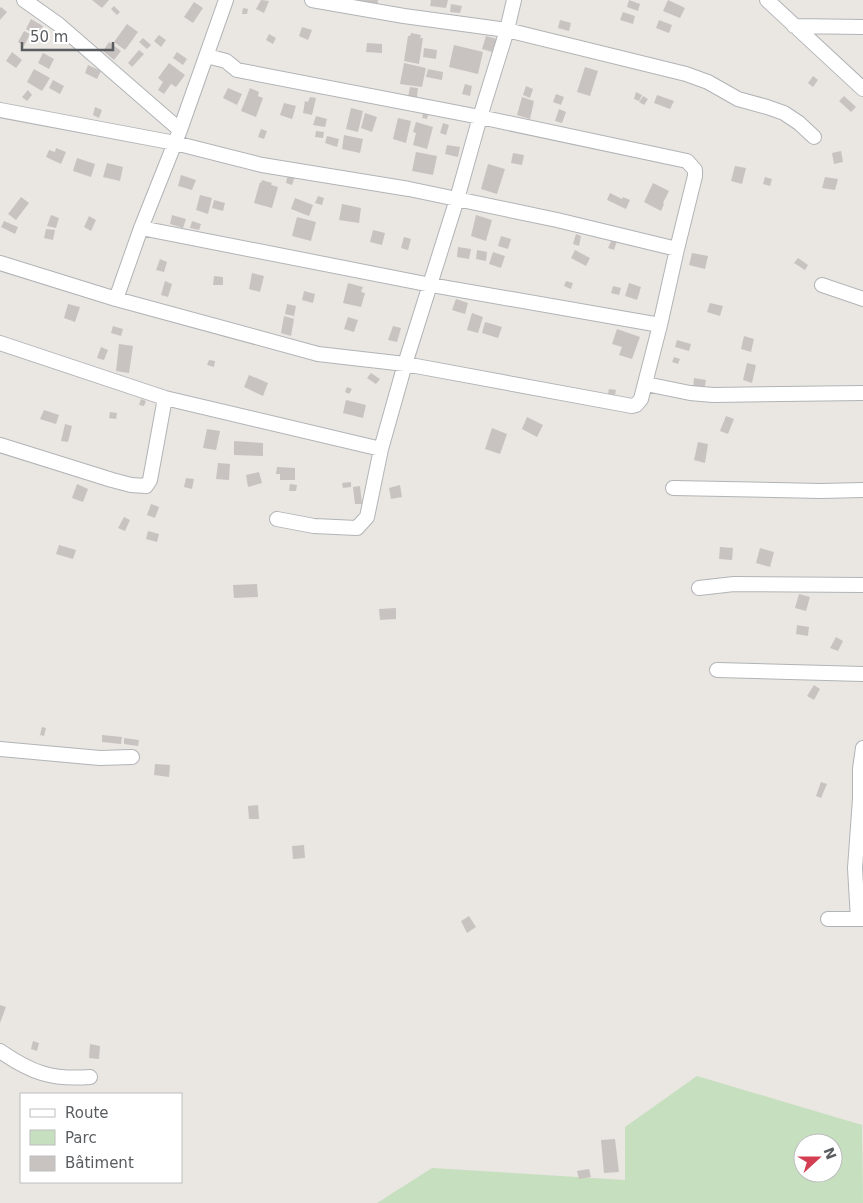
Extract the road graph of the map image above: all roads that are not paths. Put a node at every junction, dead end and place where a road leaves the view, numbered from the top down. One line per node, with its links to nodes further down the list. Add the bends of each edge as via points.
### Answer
1 (24, 0): 13 (street, via 58,24)
2 (226, 0): 9 (street)
3 (312, 0): 8 (street)
4 (514, 0): 8 (street)
5 (767, 0): 6 (street)
6 (794, 26): 7 (street); 10 (street)
7 (863, 27)
8 (508, 30): 12 (street); 14 (street, via 686,74 738,99 784,114)
9 (207, 56): 12 (street, via 226,61 237,70); 13 (street)
10 (863, 89)
11 (0, 110): 13 (street)
12 (480, 117): 15 (street); 17 (street, via 687,162 695,170 695,176)
13 (178, 137): 15 (street, via 262,165); 16 (street)
14 (814, 137)
15 (457, 199): 17 (street); 19 (street)
16 (141, 228): 19 (street); 21 (street)
17 (677, 249): 23 (street)
18 (0, 263): 21 (street)
19 (431, 285): 23 (street); 25 (street)
20 (822, 285): 22 (street)
21 (116, 299): 25 (street, via 318,354)
22 (863, 299)
23 (660, 325): 26 (street)
24 (0, 343): 28 (street)
25 (405, 364): 26 (street, via 632,406 639,403); 30 (street)
26 (646, 384): 27 (street, via 713,394)
27 (863, 393)
28 (165, 398): 29 (street, via 150,480 146,486 112,480); 30 (street)
29 (0, 444)
30 (381, 449): 33 (street, via 367,517 357,528 314,526)
31 (673, 488): 32 (street)
32 (863, 490)
33 (277, 518)
34 (863, 585): 35 (street, via 734,584)
35 (699, 588)
36 (717, 670): 37 (street)
37 (863, 674)
38 (863, 748): 41 (street)
39 (0, 750): 40 (street, via 100,758)
40 (132, 757)
41 (860, 832): 43 (street, via 855,868)
42 (828, 919): 43 (street)
43 (861, 919)
44 (0, 1051): 45 (street, via 45,1075 68,1079)
45 (90, 1077)

